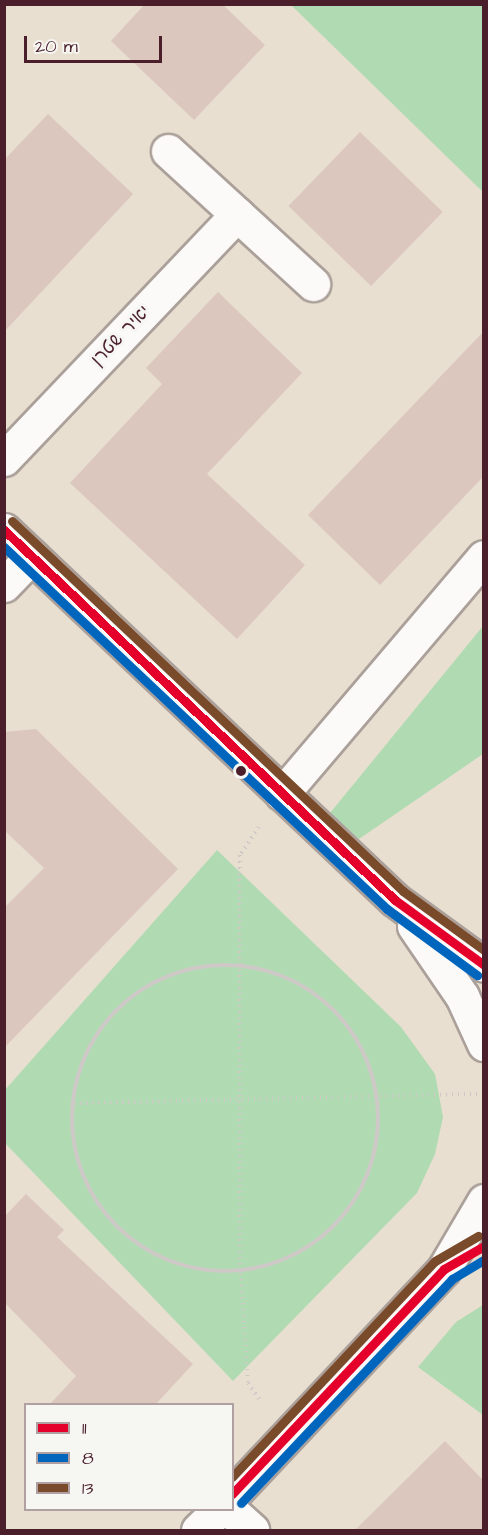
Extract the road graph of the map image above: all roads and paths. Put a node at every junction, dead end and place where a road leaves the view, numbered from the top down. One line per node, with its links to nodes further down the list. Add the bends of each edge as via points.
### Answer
1 (168, 151): 2 (street)
2 (237, 214): 3 (street); 4 (street, יאיר שטרן)
3 (312, 284)
4 (4, 459)
5 (4, 530): 6 (street)
6 (32, 556): 8 (street); 9 (street)
7 (483, 557): 9 (street)
8 (4, 585)
9 (282, 794): 10 (street); 11 (path, via 240,855)
10 (395, 900): 12 (street); 13 (street, via 462,996)
11 (242, 964): 15 (path, via 293,979 335,1009 366,1053); 16 (path); 17 (path, via 188,968 138,990 100,1028 79,1069)
12 (483, 965)
13 (483, 1044)
14 (483, 1094): 15 (path)
15 (379, 1096): 16 (path); 21 (path, via 375,1158 336,1226 293,1258)
16 (241, 1100): 17 (path); 21 (path)
17 (74, 1103): 21 (path, via 71,1122 81,1175 109,1221 151,1254 201,1272)
18 (483, 1201): 20 (street)
19 (483, 1246): 20 (street)
20 (444, 1269): 22 (street)
21 (241, 1273): 22 (path, via 248,1383)
22 (286, 1438): 23 (street)
23 (234, 1493)
24 (217, 1511): 26 (street)
25 (232, 1511): 27 (street)
26 (198, 1530)
27 (252, 1530)

